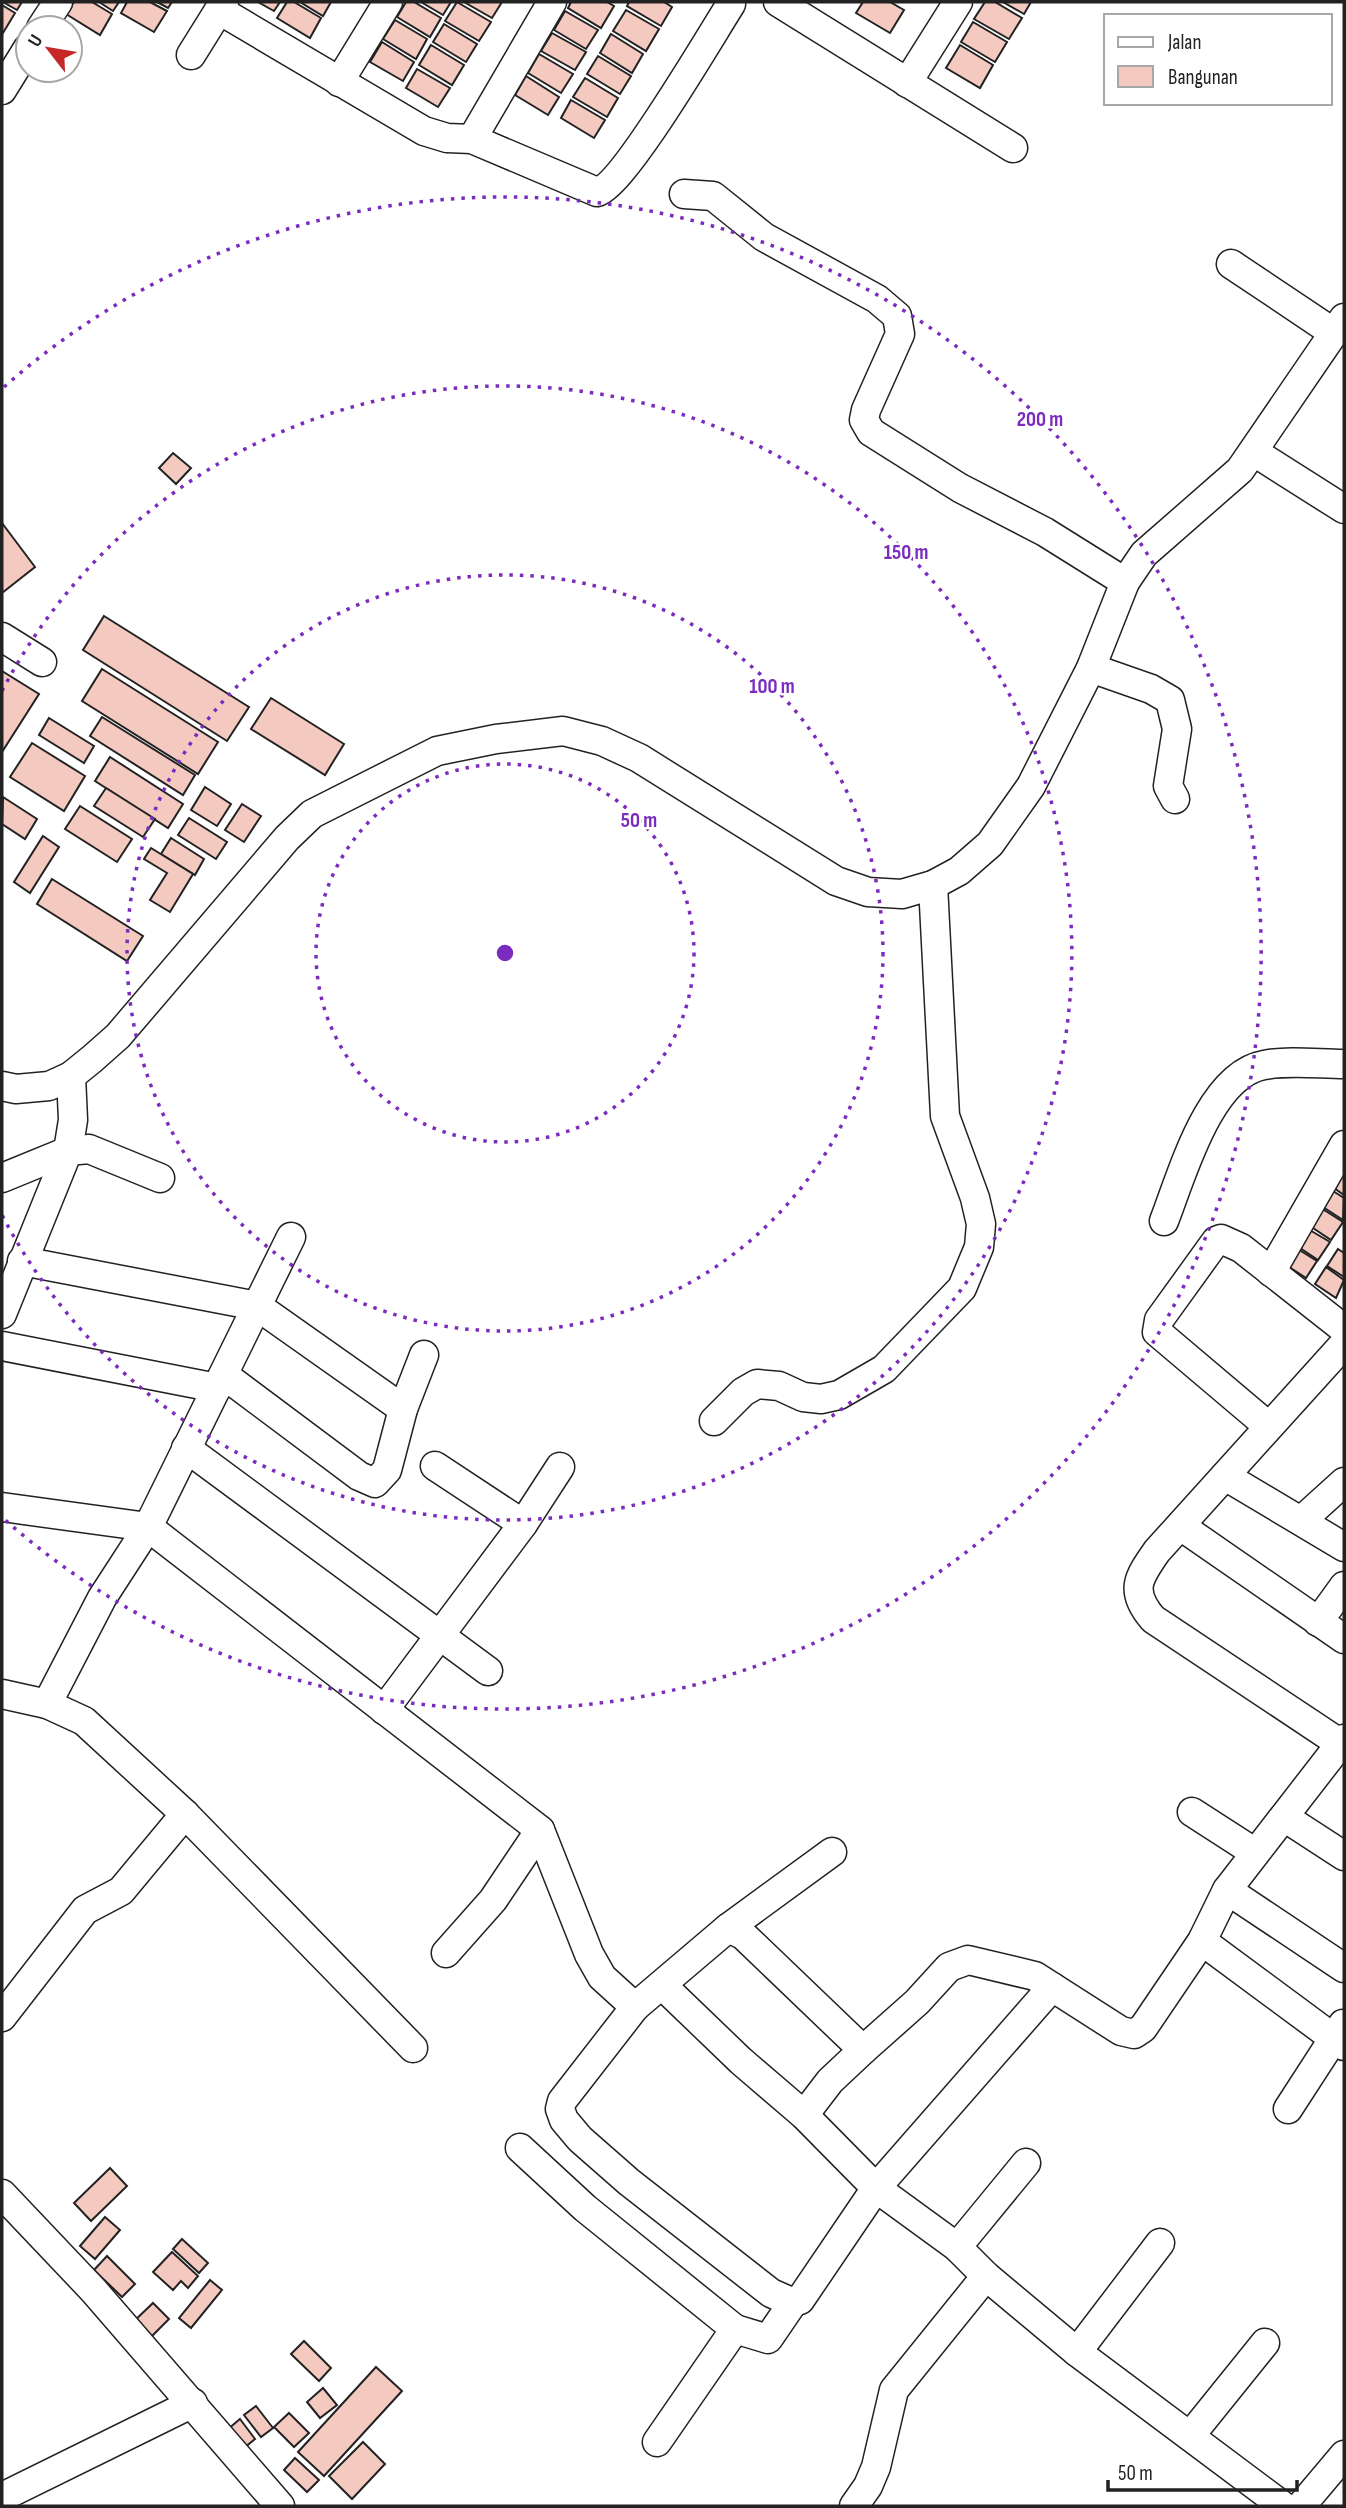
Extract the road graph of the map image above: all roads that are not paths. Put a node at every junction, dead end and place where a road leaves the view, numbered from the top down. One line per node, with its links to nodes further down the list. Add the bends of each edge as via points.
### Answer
1 (388, 2): 10 (street)
2 (552, 2): 13 (street)
3 (765, 2): 6 (street, via 748,9)
4 (778, 2): 11 (street)
5 (958, 2): 11 (street)
6 (731, 3): 13 (street, via 649,133 603,191)
7 (222, 6): 8 (street); 10 (street)
8 (191, 55)
9 (14, 71): 12 (street)
10 (339, 82): 13 (street, via 424,131)
11 (907, 83): 14 (street)
12 (2, 90)
13 (472, 139)
14 (1013, 148)
15 (684, 194): 20 (street, via 713,196 764,237 877,299 897,316 900,334 866,410 864,420 871,432)
16 (1231, 264): 17 (street)
17 (1339, 325): 18 (street)
18 (1254, 452): 19 (street); 20 (street, via 1211,498 1144,554)
19 (1344, 509)
20 (1125, 582): 23 (street)
21 (2, 636): 22 (street)
22 (42, 662)
23 (1091, 668): 24 (street, via 1170,700 1177,729 1168,786); 25 (street, via 1031,786 996,834 959,871)
24 (1175, 799)
25 (933, 885): 27 (street, via 902,894 868,892 836,881 639,758 602,741 564,731 437,751 312,814 118,1036); 46 (street, via 944,1116 975,1198 981,1224 979,1247 962,1288 884,1369 839,1395 821,1399 757,1384)
26 (1344, 1064): 34 (street, via 1263,1065 1240,1075 1221,1092)
27 (71, 1076): 28 (street, via 35,1089); 31 (street, via 73,1120)
28 (2, 1086): 29 (street)
29 (2, 1098)
30 (1344, 1145): 37 (street)
31 (68, 1151): 32 (street); 33 (street, via 89,1149); 36 (street)
32 (2, 1178)
33 (160, 1178)
34 (1164, 1222)
35 (291, 1237): 38 (street)
36 (22, 1261): 38 (street); 39 (street)
37 (1271, 1272): 40 (street); 47 (street, via 1241,1248 1219,1239 1157,1326 1162,1337)
38 (257, 1306): 44 (street); 45 (street)
39 (2, 1314)
40 (1339, 1315)
41 (1344, 1343): 47 (street)
42 (2, 1346): 44 (street)
43 (424, 1355): 45 (street)
44 (220, 1382): 45 (street, via 375,1483 387,1471); 48 (street)
45 (403, 1409)
46 (714, 1421)
47 (1268, 1426): 51 (street)
48 (186, 1448): 56 (street); 61 (street)
49 (435, 1465): 55 (street)
50 (560, 1466): 55 (street)
51 (1225, 1476): 54 (street); 57 (street)
52 (1344, 1482): 54 (street)
53 (2, 1507): 56 (street)
54 (1301, 1520): 58 (street)
55 (523, 1524): 61 (street)
56 (148, 1527): 65 (street, via 102,1598); 66 (street)
57 (1182, 1527): 60 (street); 67 (street, via 1144,1570 1137,1589 1141,1605 1153,1619)
58 (1344, 1547)
59 (1344, 1586): 60 (street)
60 (1318, 1622): 62 (street)
61 (440, 1637): 63 (street); 66 (street)
62 (1344, 1639)
63 (488, 1671)
64 (2, 1694): 65 (street)
65 (47, 1703): 69 (street, via 84,1721)
66 (384, 1710): 71 (street)
67 (1343, 1743): 70 (street)
68 (1192, 1812): 73 (street)
69 (185, 1814): 83 (street, via 121,1891 85,1910); 85 (street)
70 (1284, 1817): 73 (street); 74 (street)
71 (540, 1830): 78 (street, via 493,1899); 82 (street, via 601,1977)
72 (832, 1852): 76 (street)
73 (1254, 1852): 75 (street)
74 (1344, 1856)
75 (1227, 1890): 77 (street); 79 (street)
76 (729, 1927): 80 (street); 86 (street, via 743,1935)
77 (1202, 1941): 81 (street, via 1151,2017 1134,2034 1121,2031); 84 (street)
78 (446, 1953)
79 (1344, 1968)
80 (662, 1985): 82 (street); 88 (street)
81 (1052, 1987): 86 (street, via 1035,1976 982,1961 961,1961 949,1967); 91 (street)
82 (635, 2007): 96 (street, via 562,2101 564,2120 640,2190 771,2293)
83 (2, 2017)
84 (1341, 2035): 87 (street)
85 (414, 2048)
86 (863, 2050): 88 (street, via 830,2081)
87 (1287, 2109)
88 (804, 2115): 91 (street)
89 (520, 2148): 97 (street)
90 (1026, 2163): 94 (street)
91 (876, 2188): 94 (street); 96 (street, via 800,2300)
92 (2, 2194): 100 (street)
93 (1160, 2243): 99 (street)
94 (957, 2247): 95 (street)
95 (986, 2276): 99 (street); 106 (street, via 894,2390 876,2467)
96 (794, 2301): 97 (street, via 768,2339)
97 (735, 2329): 102 (street)
98 (1265, 2343): 101 (street)
99 (1077, 2352): 101 (street)
100 (193, 2403): 104 (street); 105 (street)
101 (1191, 2435): 107 (street)
102 (657, 2442)
103 (1344, 2455): 108 (street)
104 (2, 2497)
105 (279, 2506)
106 (855, 2506)
107 (1283, 2506)
108 (1301, 2506)

